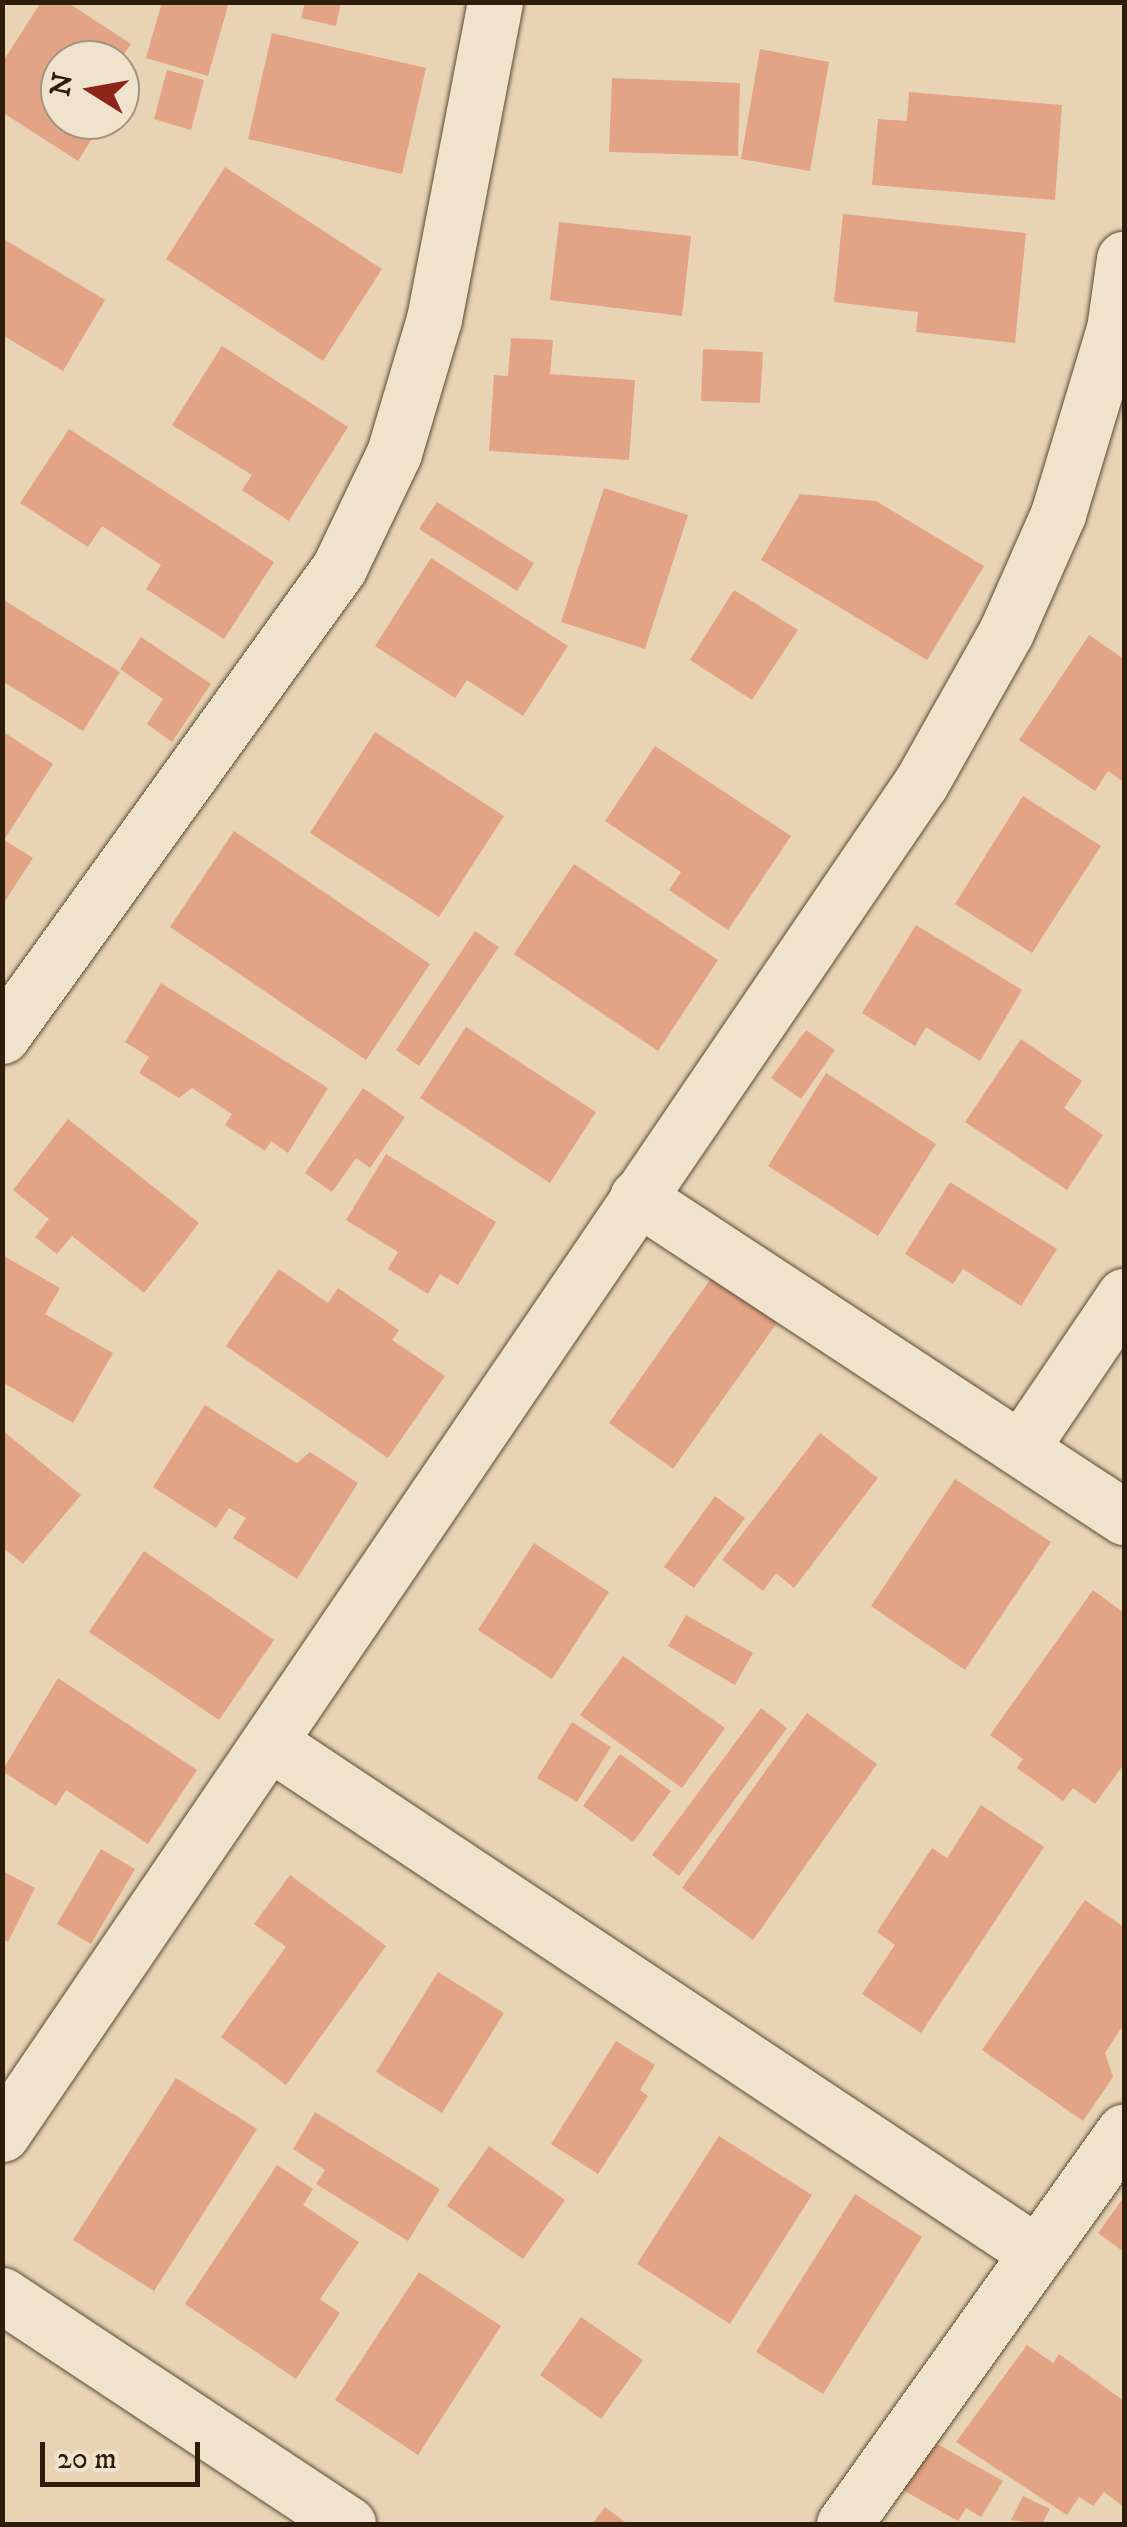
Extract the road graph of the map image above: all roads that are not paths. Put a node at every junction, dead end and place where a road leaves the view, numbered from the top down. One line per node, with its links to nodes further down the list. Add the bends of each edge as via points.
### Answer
1 (495, 2): 3 (street, via 434,319 386,470 339,568)
2 (1124, 260): 4 (street, via 1114,328 1058,514 1006,632 921,783)
3 (2, 1036)
4 (637, 1197): 6 (street); 8 (street)
5 (1124, 1296): 6 (street)
6 (1021, 1448): 7 (street)
7 (1124, 1518)
8 (272, 1744): 10 (street); 11 (street)
9 (1124, 2132): 11 (street)
10 (2, 2134)
11 (1037, 2253): 14 (street)
12 (2, 2295): 13 (street)
13 (348, 2524)
14 (844, 2524)

